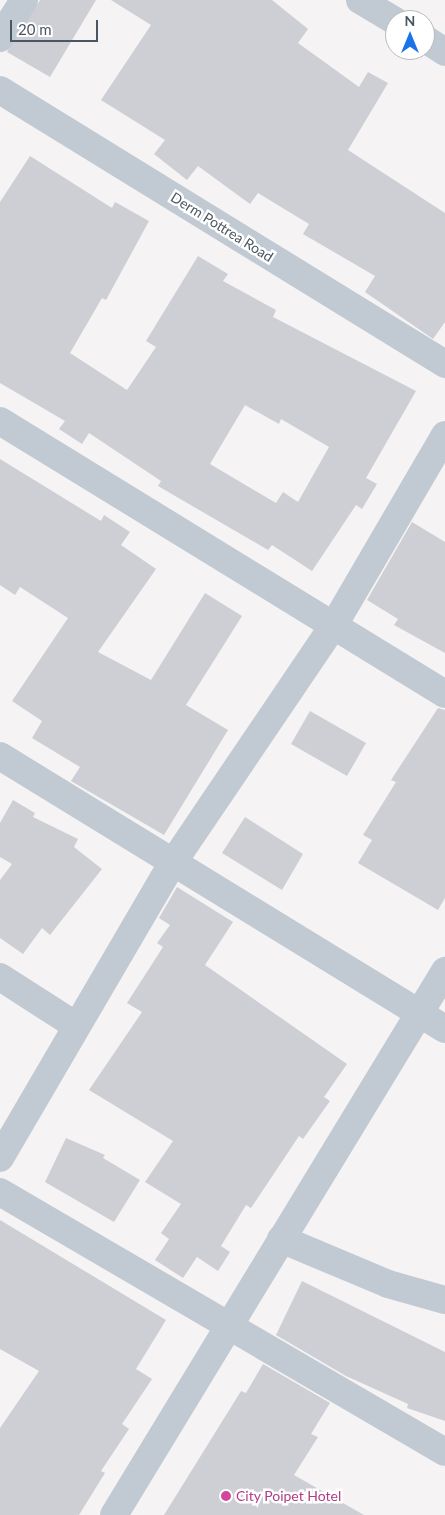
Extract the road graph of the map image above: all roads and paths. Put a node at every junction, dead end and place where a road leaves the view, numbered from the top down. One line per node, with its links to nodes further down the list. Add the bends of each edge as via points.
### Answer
1 (24, 0): 4 (street)
2 (360, 0): 3 (street)
3 (385, 15)
4 (0, 38)
5 (0, 90): 6 (street, Derm Pottrea Road)
6 (445, 364)
7 (0, 421): 9 (street)
8 (445, 435): 9 (street)
9 (334, 625): 10 (street); 12 (street)
10 (445, 694)
11 (0, 756): 12 (street)
12 (172, 864): 15 (street); 16 (street)
13 (445, 971): 15 (street)
14 (0, 978): 16 (street)
15 (419, 1013): 17 (street); 20 (street)
16 (75, 1025): 18 (street)
17 (445, 1029)
18 (0, 1158)
19 (0, 1192): 22 (street)
20 (281, 1239): 21 (street, via 388,1284); 22 (street)
21 (445, 1300)
22 (227, 1328): 23 (street); 24 (street)
23 (445, 1452)
24 (114, 1515)

